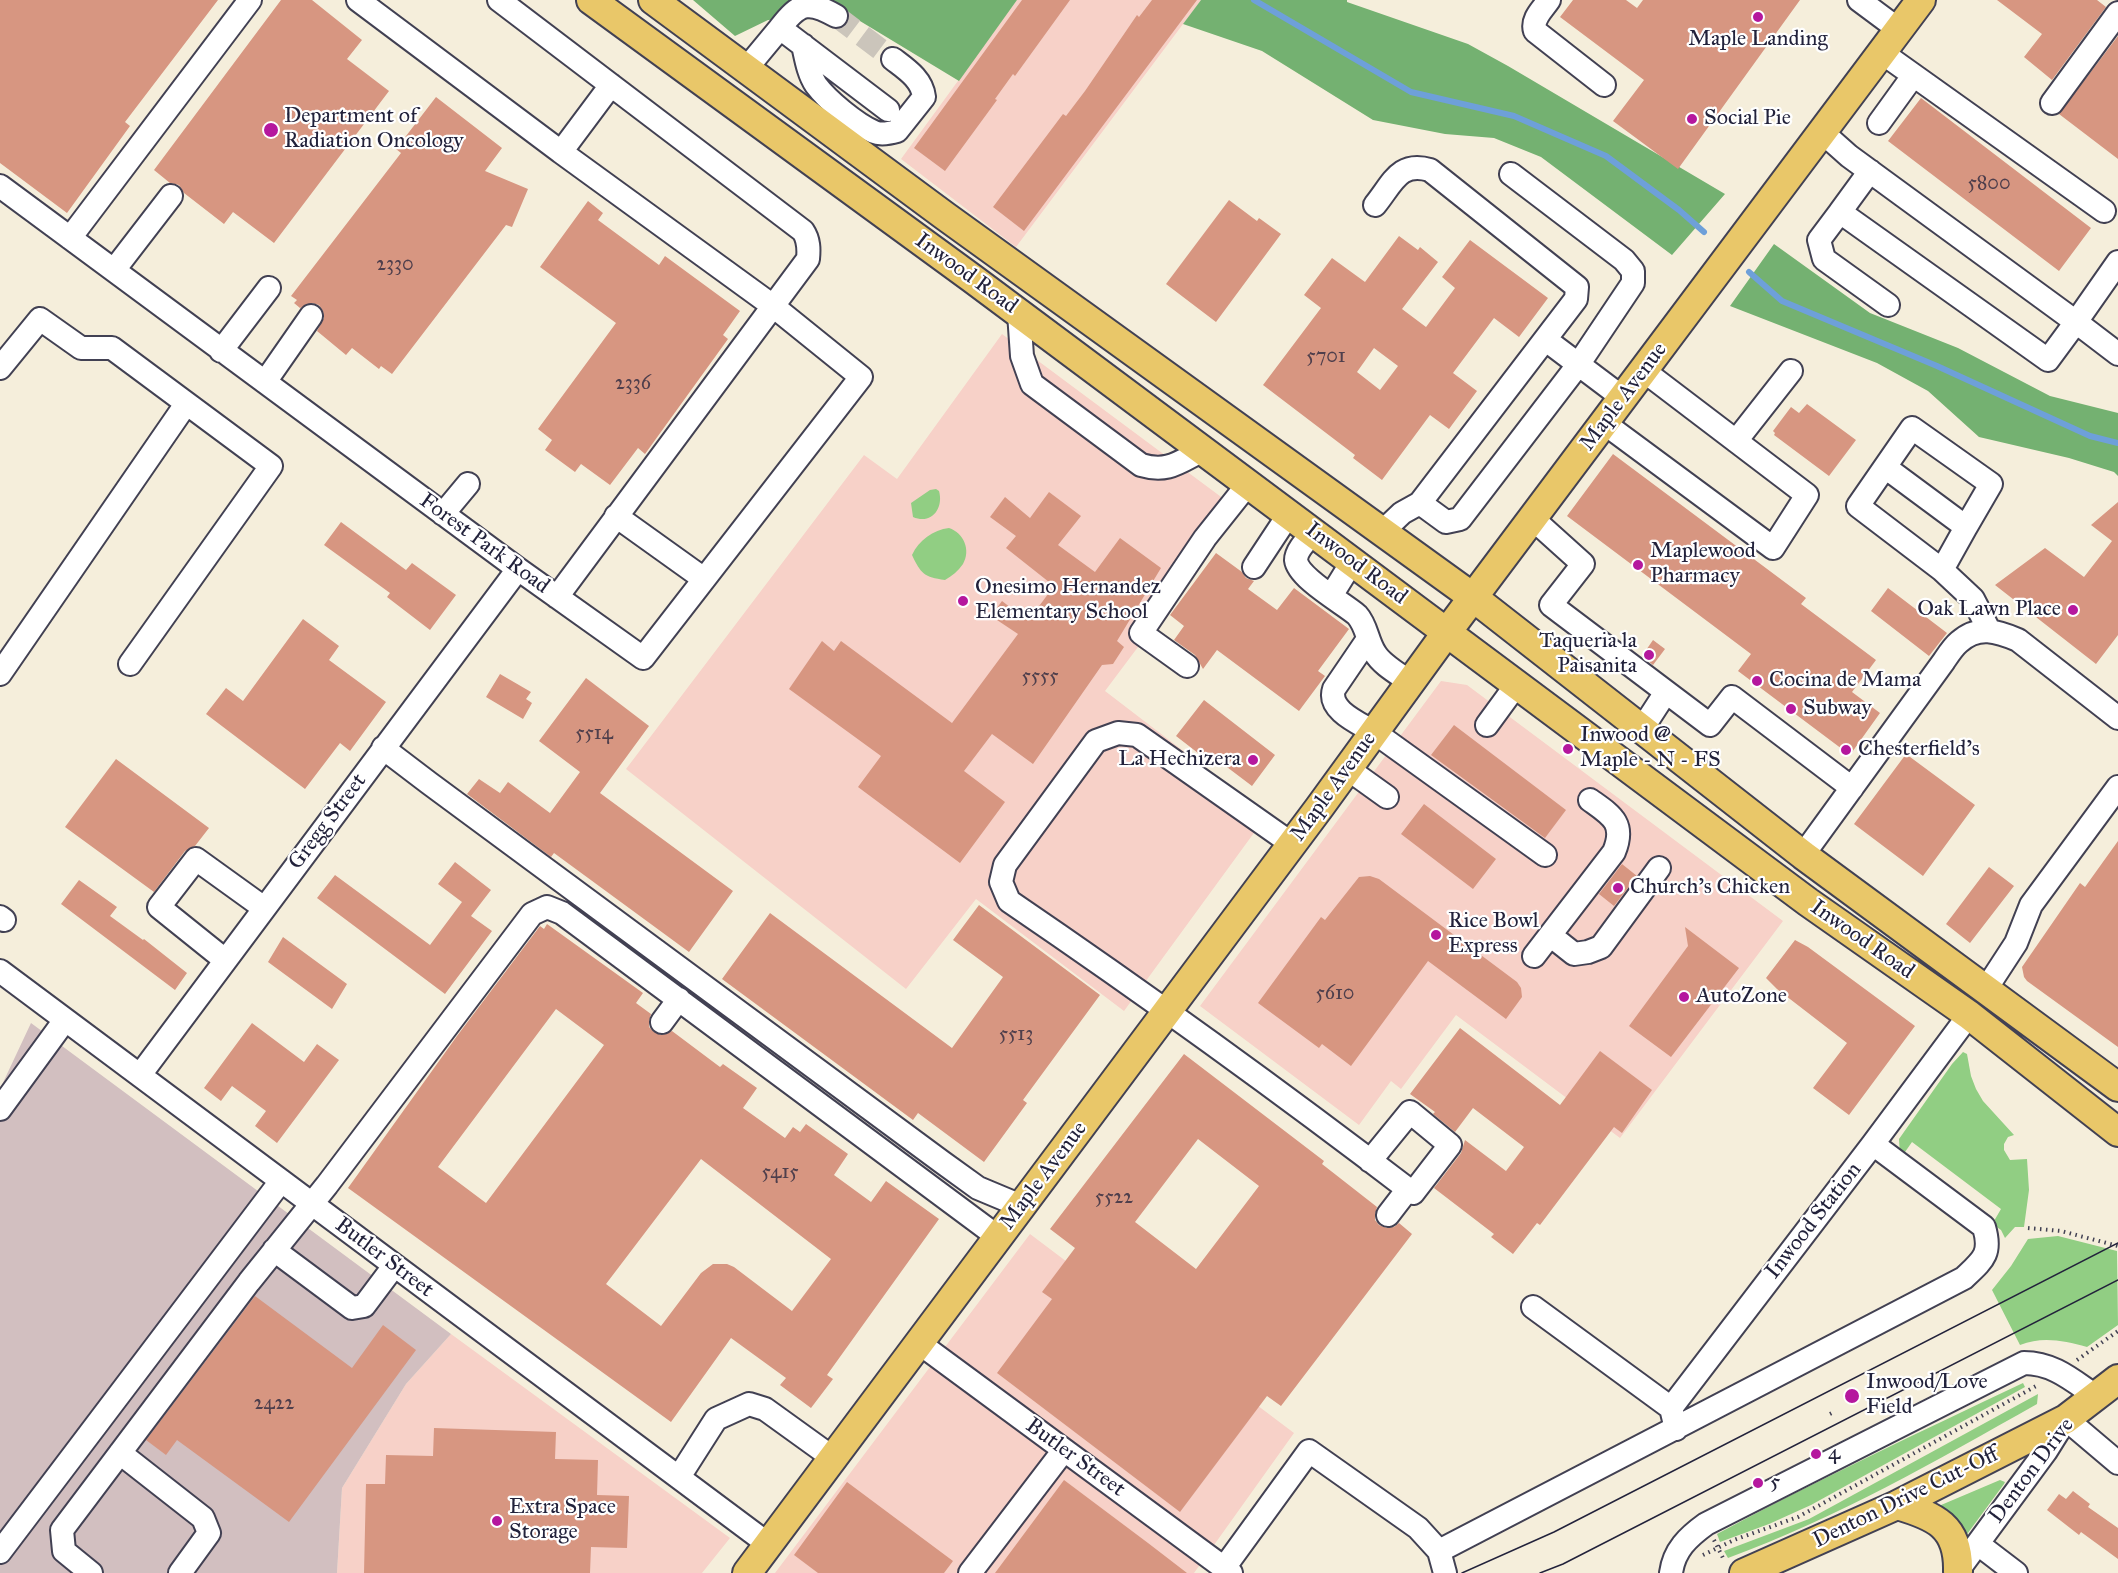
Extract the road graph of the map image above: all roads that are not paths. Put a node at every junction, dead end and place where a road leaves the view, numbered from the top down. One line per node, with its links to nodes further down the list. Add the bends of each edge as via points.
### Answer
1 (250, 0): 32 (street)
2 (358, 0): 24 (street)
3 (499, 0): 18 (street, Forest Park Road)
4 (591, 0): 36 (main road, Inwood Road)
5 (653, 0): 16 (main road, Inwood Road)
6 (1549, 0): 19 (street, via 1534,20 1535,31)
7 (1859, 0): 12 (street)
8 (1921, 0): 12 (main road, Maple Avenue)
9 (2118, 13): 20 (street)
10 (836, 16): 11 (street, via 822,7 801,7)
11 (780, 28): 13 (street); 16 (street)
12 (1898, 29): 14 (main road, Maple Avenue)
13 (803, 45): 15 (street, via 816,84 843,110 876,133 897,131 924,97 918,81); 21 (street)
14 (1881, 52): 17 (street); 23 (main road, Maple Avenue)
15 (893, 58)
16 (746, 69): 33 (main road, Inwood Road)
17 (1913, 76): 22 (street); 30 (street)
18 (611, 84): 24 (street); 40 (street, Forest Park Road, via 803,231 809,249 807,259)
19 (1604, 85)
20 (2052, 103)
21 (888, 110)
22 (1879, 123)
23 (1822, 132): 25 (street); 49 (main road, Maple Avenue)
24 (561, 152): 40 (street)
25 (1870, 171): 31 (street); 43 (street)
26 (1511, 174): 47 (street, via 1624,260 1633,271 1633,283)
27 (0, 186): 32 (street, Forest Park Road)
28 (171, 196): 35 (street)
29 (1375, 204): 44 (street, via 1404,169 1417,166 1430,170 1480,209 1577,287 1576,299)
30 (2104, 211)
31 (1840, 212): 39 (street, via 1819,240 1824,259); 43 (street, via 2048,360)
32 (70, 238): 35 (street, Forest Park Road)
33 (993, 250): 36 (main road); 57 (main road, Inwood Road)
34 (2118, 262): 37 (street)
35 (114, 270): 45 (street, Forest Park Road)
36 (973, 279): 41 (main road, Inwood Road)
37 (2111, 287): 43 (street)
38 (269, 288): 45 (street)
39 (1888, 305)
40 (773, 306): 64 (street, Forest Park Road); 73 (street, via 861,377)
41 (1019, 313): 56 (main road, Inwood Road); 56 (street, via 1022,356 1032,384 1141,465 1164,468)
42 (311, 316): 51 (street)
43 (2076, 322): 46 (street)
44 (1546, 340): 47 (street); 61 (street)
45 (221, 351): 51 (street, Forest Park Road)
46 (2118, 354)
47 (1578, 365): 52 (street); 61 (street, via 1460,519 1446,522)
48 (0, 368): 53 (street, via 40,319 81,348 112,348)
49 (1644, 371): 52 (main road, Maple Avenue); 55 (street)
50 (1791, 371): 55 (street)
51 (265, 382): 62 (street, Forest Park Road)
52 (1623, 398): 54 (main road, Maple Avenue)
53 (186, 404): 80 (street, via 271,466); 82 (street)
54 (1604, 423): 55 (street, via 1773,549 1808,495); 65 (main road, Maple Avenue)
55 (1736, 441)
56 (1203, 450): 60 (main road, Inwood Road)
57 (1284, 462): 60 (main road); 68 (main road, Inwood Road)
58 (1885, 467): 66 (street); 66 (street, via 1912,428 1991,484); 72 (street, via 1858,506)
59 (468, 483): 62 (street)
60 (1248, 484): 63 (main road, Inwood Road); 81 (street, via 1205,538 1141,633)
61 (1420, 503): 68 (street)
62 (443, 514): 71 (street, Forest Park Road)
63 (1289, 514): 67 (main road, Inwood Road); 70 (street)
64 (616, 516): 73 (street); 75 (street, Forest Park Road)
65 (1533, 519): 76 (main road, Maple Avenue); 85 (street, via 1583,564 1551,605)
66 (1966, 527): 72 (street)
67 (1313, 532): 69 (main road, Inwood Road); 74 (street, via 1296,562 1310,580)
68 (1382, 532): 76 (main road, Inwood Road)
69 (1352, 562): 74 (street); 78 (main road, Inwood Road)
70 (1254, 567)
71 (518, 569): 75 (street, Forest Park Road); 90 (street, Gregg Street)
72 (1942, 570): 77 (street, via 1973,599)
73 (704, 579): 75 (street, via 643,658)
74 (1331, 596): 79 (street, via 1361,620)
75 (557, 597)
76 (1474, 598): 78 (main road, Maple Avenue); 88 (main road, Inwood Road)
77 (1989, 630): 86 (street, via 2018,640); 94 (street, via 1959,642)
78 (1447, 632): 83 (main road, Maple Avenue); 84 (main road, Inwood Road)
79 (1368, 639): 83 (street, via 1376,655); 89 (street, via 1332,696 1347,715)
80 (130, 664)
81 (1187, 666)
82 (0, 674)
83 (1410, 682): 89 (main road, Maple Avenue)
84 (1517, 684): 87 (street); 91 (main road, Inwood Road)
85 (1666, 692): 88 (street); 94 (street, via 1710,725 1732,697)
86 (2118, 718)
87 (1487, 725)
88 (1642, 729): 91 (main road); 99 (main road, Inwood Road)
89 (1374, 732): 92 (main road, Maple Avenue); 98 (street)
90 (383, 748): 102 (street, Gregg Street); 122 (street, via 978,1188)
91 (1620, 762): 101 (main road, Inwood Road)
92 (1348, 769): 95 (street); 97 (main road, Maple Avenue)
93 (2118, 787): 107 (street, via 2031,906 2016,943)
94 (1851, 788): 99 (street)
95 (1386, 797)
96 (1590, 800): 103 (street, via 1612,816 1617,825 1617,843)
97 (1292, 844): 109 (main road, Maple Avenue); 109 (street, via 1137,735 1118,732 1096,741 1089,750 1005,865 1001,882 1009,901)
98 (1545, 855)
99 (1803, 855): 101 (main road); 107 (main road, Inwood Road)
100 (1659, 868): 103 (street, via 1601,947 1574,954)
101 (1783, 883): 110 (main road, Inwood Road)
102 (264, 908): 105 (street, Gregg Street); 105 (street, via 196,859 165,899 159,908)
103 (1550, 935): 104 (street)
104 (1534, 956)
105 (225, 960): 113 (street, Gregg Street)
106 (0, 971): 111 (street, Butler Street)
107 (1986, 989): 110 (main road); 114 (main road, Inwood Road)
108 (679, 999): 112 (street); 121 (street, via 562,913 547,907 532,914); 124 (street)
109 (1168, 1010): 118 (street); 122 (main road, Maple Avenue)
110 (1969, 1015): 116 (main road, Inwood Road); 117 (street, Inwood Station)
111 (65, 1020): 113 (street, Butler Street); 115 (street)
112 (662, 1022)
113 (140, 1075): 119 (street, Butler Street)
114 (2118, 1087)
115 (0, 1109)
116 (2118, 1132)
117 (1873, 1144): 130 (street, Inwood Station); 130 (street, via 1984,1227 1988,1240 1985,1257 1964,1278)
118 (1370, 1161): 120 (street); 120 (street, via 1410,1112 1450,1145 1413,1194)
119 (281, 1181): 121 (street, Butler Street); 141 (street)
120 (1408, 1189): 123 (street)
121 (312, 1204): 125 (street); 126 (street, Butler Street)
122 (1022, 1206): 124 (main road, Maple Avenue)
123 (1388, 1215)
124 (998, 1237): 128 (main road, Maple Avenue)
125 (274, 1250): 126 (street, via 352,1308 364,1306); 133 (street)
126 (394, 1266): 136 (street, Butler Street)
127 (1533, 1307): 130 (street)
128 (919, 1343): 132 (street, Butler Street); 134 (main road, Maple Avenue)
129 (2108, 1388): 131 (main road, Denton Drive); 150 (street, via 2039,1363 2024,1363 1706,1524 1677,1551)
130 (1673, 1418): 140 (street)
131 (2066, 1419): 135 (street); 137 (main road, Denton Drive Cut-Off); 139 (street, Denton Drive)
132 (1064, 1450): 143 (street, Butler Street); 148 (street)
133 (120, 1453): 145 (street, via 62,1530 64,1551); 146 (street, via 204,1518 209,1533)
134 (833, 1458): 136 (street, via 765,1409 748,1404 716,1419); 138 (main road, Maple Avenue)
135 (2118, 1463)
136 (679, 1477): 138 (street, Butler Street)
137 (1897, 1505): 142 (main road, Denton Drive Cut-Off); 144 (main road, via 1937,1519 1947,1530 1955,1542)
138 (768, 1544): 147 (main road, Maple Avenue)
139 (1978, 1544): 144 (street, Denton Drive); 151 (street)
140 (1439, 1551): 143 (street, via 1418,1528 1309,1451); 149 (street)
141 (0, 1552)
142 (1734, 1566)
143 (1228, 1570)
144 (1957, 1572)
145 (91, 1573)
146 (180, 1573)
147 (747, 1573)
148 (970, 1573)
149 (1444, 1573)
150 (1671, 1573)
151 (2016, 1573)

